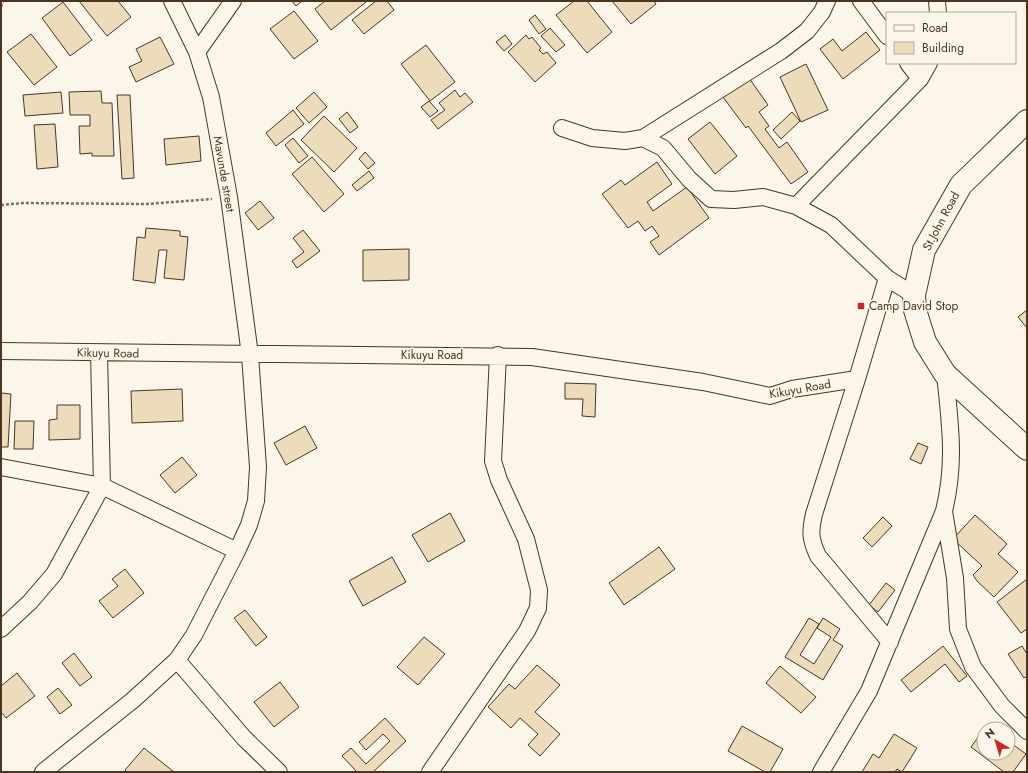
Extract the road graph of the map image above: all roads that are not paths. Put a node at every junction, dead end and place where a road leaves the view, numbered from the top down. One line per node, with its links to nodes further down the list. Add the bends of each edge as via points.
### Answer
1 (172, 1): 8 (street, Mavunde street)
2 (233, 1): 8 (street)
3 (827, 1): 14 (street, via 807,31 781,51)
4 (861, 1): 7 (street)
5 (937, 1): 6 (street)
6 (938, 12)
7 (886, 35)
8 (197, 52): 20 (street, Mavunde street, via 210,98 229,197)
9 (909, 64): 11 (street)
10 (928, 64): 11 (street)
11 (920, 79): 15 (street)
12 (1027, 120): 17 (street, St.John Road, via 961,185 924,250)
13 (562, 128): 14 (street, via 592,138 625,141)
14 (643, 138): 15 (street, via 663,148 689,179 711,199 734,200 763,196)
15 (796, 206): 16 (street, via 831,225)
16 (887, 278): 17 (street); 23 (street)
17 (914, 295): 22 (street, St.John Road, via 915,310 925,342)
18 (1, 351): 19 (street, Kikuyu Road)
19 (99, 353): 20 (street, Kikuyu Road); 26 (street)
20 (250, 355): 21 (street, Kikuyu Road); 28 (street, Mavunde street, via 258,467 256,501)
21 (498, 355): 23 (street, Kikuyu Road, via 532,357 703,382 770,396 792,389); 35 (street, via 493,461 526,539 539,590 538,608 527,631)
22 (945, 374): 24 (street, St.John Road); 27 (street, via 952,456 950,489)
23 (857, 379): 30 (street, via 810,530 818,556)
24 (1027, 448)
25 (1, 467): 26 (street)
26 (102, 486): 28 (street); 29 (street, via 54,574 30,602)
27 (944, 511): 30 (street); 32 (street, via 955,578 958,629 973,667 1002,706)
28 (237, 551): 31 (street, Mavunde street, via 194,634)
29 (1, 629)
30 (890, 642): 36 (street, via 862,704)
31 (177, 660): 33 (street, Mavunde street, via 133,700); 34 (street, via 244,738)
32 (1027, 731)
33 (43, 772)
34 (279, 772)
35 (430, 772)
36 (821, 772)

